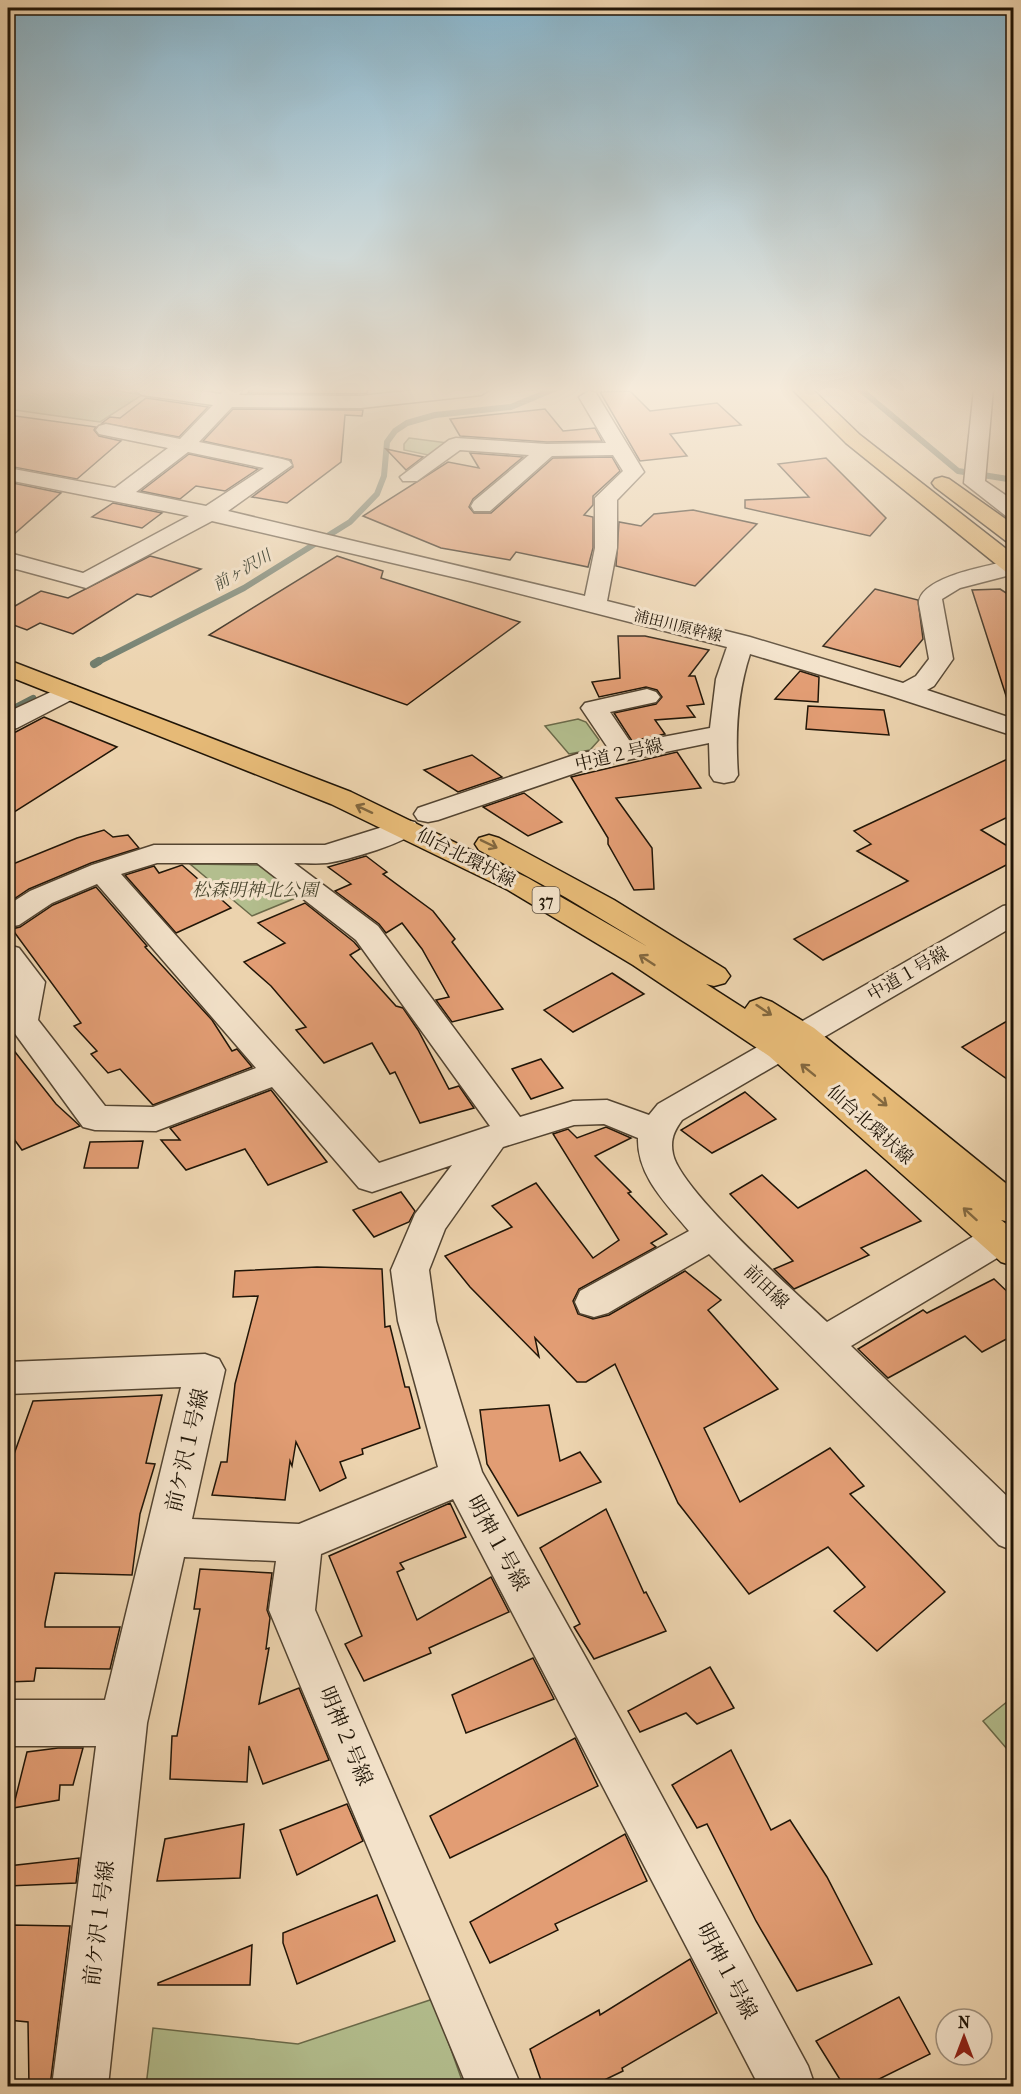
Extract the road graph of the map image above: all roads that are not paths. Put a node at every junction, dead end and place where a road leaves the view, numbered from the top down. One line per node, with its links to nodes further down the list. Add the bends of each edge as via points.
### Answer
1 (79, 487): 9 (street)
2 (130, 487): 9 (street)
3 (250, 487): 12 (street)
4 (504, 487): 10 (street)
5 (618, 487): 16 (street, via 606,498 606,548)
6 (913, 487): 15 (main road)
7 (948, 487): 13 (main road)
8 (979, 487): 11 (street)
9 (120, 494): 12 (street)
10 (482, 506)
11 (1014, 511)
12 (212, 512): 14 (street, via 86,581 13,561); 16 (street, 浦田川原幹線)
13 (1014, 536)
14 (8, 564)
15 (1013, 567): 20 (street, via 952,583 930,596 941,659 925,681)
16 (595, 605): 17 (street, 浦田川原幹線)
17 (741, 642): 20 (street, 浦田川原幹線); 25 (street, via 729,679)
18 (8, 648): 28 (main road, 仙台北環状線 / 37)
19 (8, 667): 21 (main road, 仙台北環状線 / 37)
20 (908, 690): 24 (street, 浦田川原幹線)
21 (68, 692): 23 (street); 28 (main road, 仙台北環状線 / 37, one-way to 21, via 340,798)
22 (647, 697): 26 (street, via 594,708)
23 (8, 722)
24 (1014, 728)
25 (722, 734): 26 (street, 中道２号線); 27 (street)
26 (625, 753): 28 (street, 中道２号線, via 587,760)
27 (723, 776)
28 (417, 821): 29 (street, 中道２号線, via 388,836 327,854); 34 (main road, 仙台北環状線 / 37)
29 (264, 854): 30 (street, 中道２号線, via 154,854); 37 (street, via 367,933)
30 (102, 871): 32 (street, 中道２号線, via 41,897); 35 (street)
31 (1014, 913): 34 (street, 中道１号線)
32 (8, 918)
33 (8, 955): 35 (street, via 29,982 22,1021 95,1118 156,1119)
34 (792, 1042): 36 (street, via 670,1112); 38 (main road, 仙台北環状線 / 37)
35 (277, 1072): 37 (street, via 372,1179)
36 (656, 1131): 37 (street, via 607,1112 573,1113); 39 (street, 前田線, via 655,1154 665,1177)
37 (502, 1135): 43 (street, 明神１号線, via 428,1224 410,1270 417,1321)
38 (1009, 1234): 41 (street)
39 (713, 1235): 40 (street); 41 (street, 前田線)
40 (594, 1302)
41 (824, 1343): 44 (street, 前田線)
42 (8, 1378): 45 (street, 前ケ沢１号線, via 205,1370)
43 (462, 1476): 46 (street); 51 (street, 明神１号線)
44 (1014, 1532)
45 (167, 1537): 46 (street); 48 (street, 前ケ沢１号線)
46 (300, 1543): 50 (street, 明神２号線, via 292,1610)
47 (8, 1723): 48 (street)
48 (123, 1723): 49 (street, 前ケ沢１号線)
49 (80, 2086)
50 (494, 2086)
51 (788, 2086)

